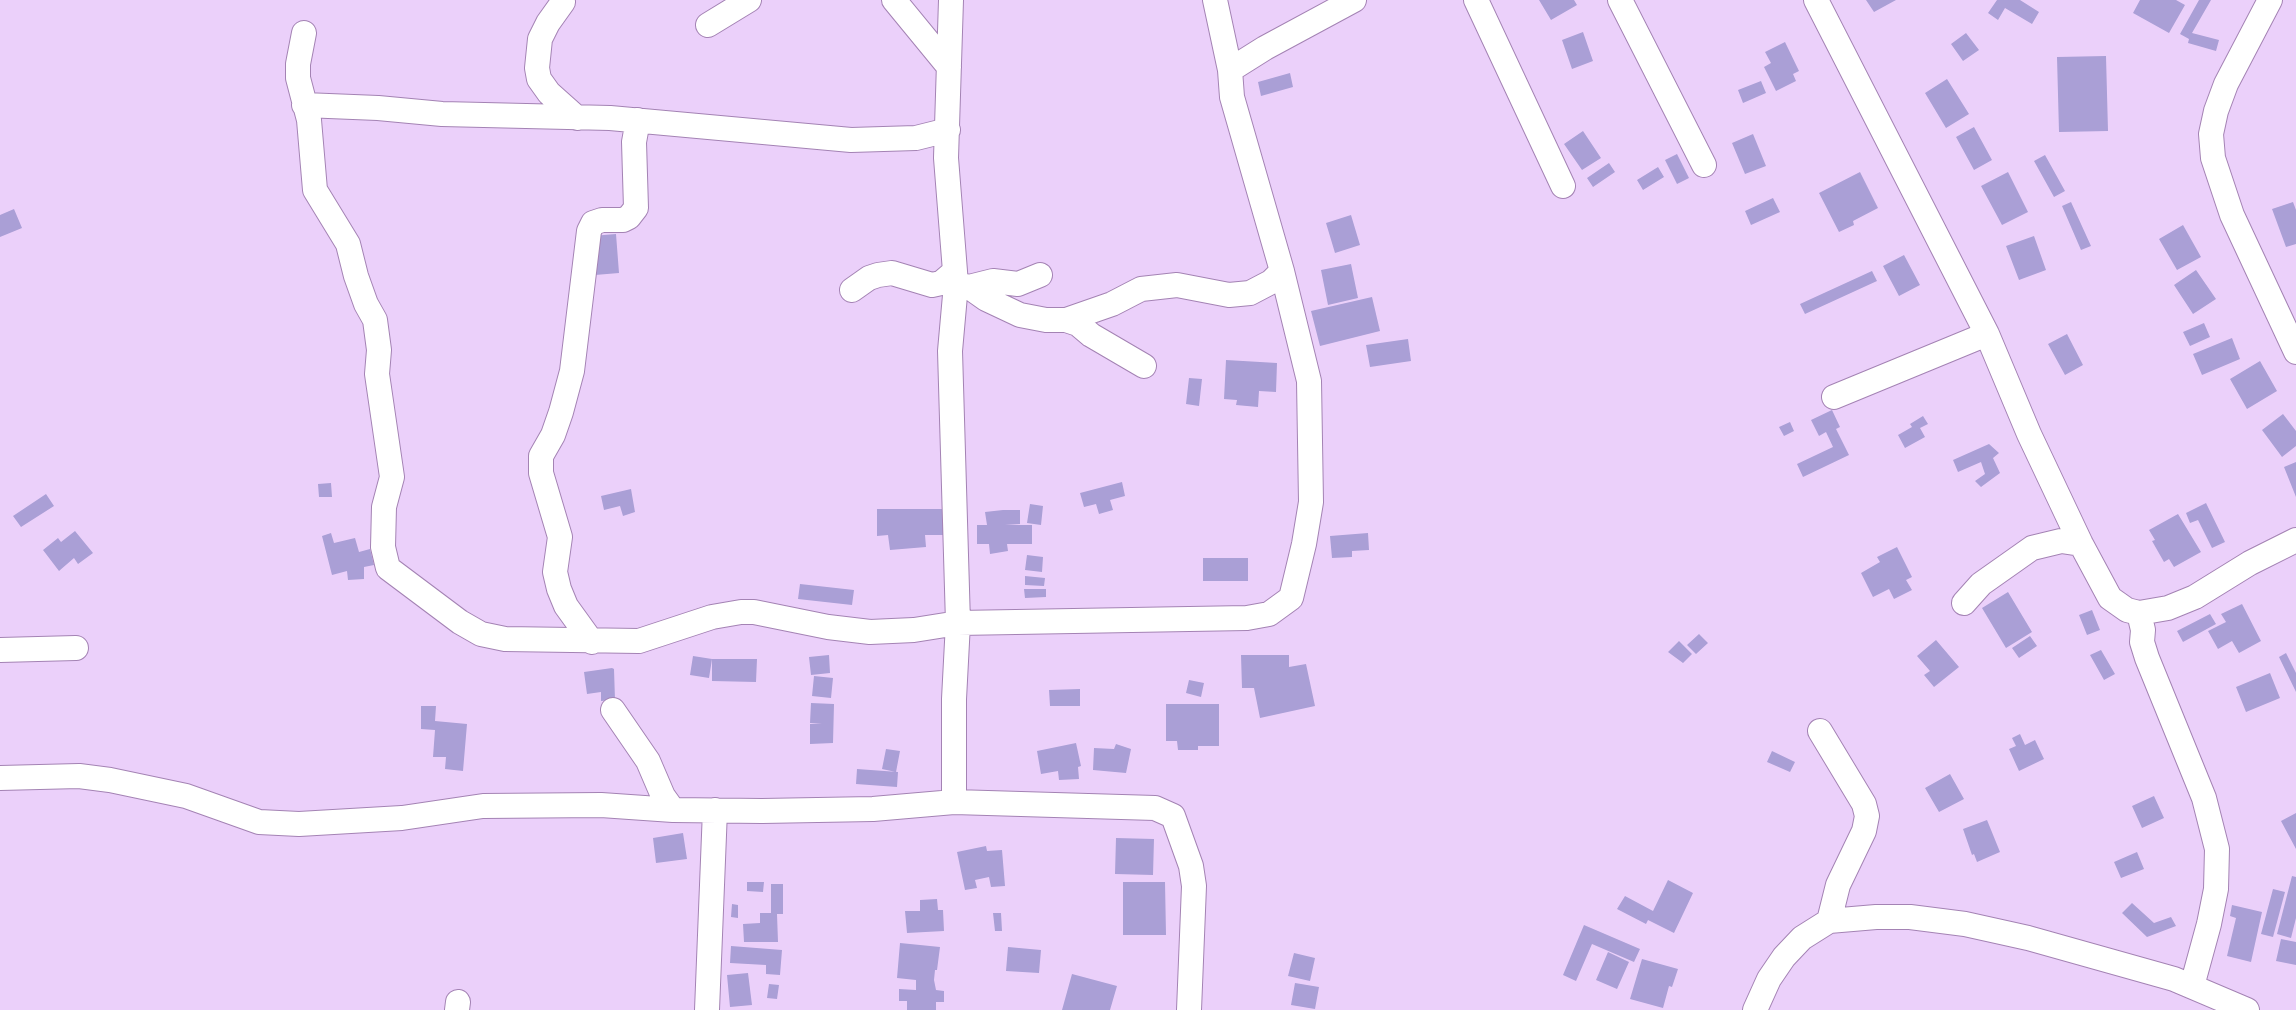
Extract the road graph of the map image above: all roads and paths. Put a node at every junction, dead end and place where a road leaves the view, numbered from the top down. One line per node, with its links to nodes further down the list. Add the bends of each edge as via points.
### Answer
1 (749, 0): 11 (street)
2 (894, 0): 13 (street)
3 (951, 0): 13 (street)
4 (1215, 0): 14 (street)
5 (1354, 0): 14 (street)
6 (1476, 0): 20 (street)
7 (1620, 0): 19 (street)
8 (1816, 0): 26 (street)
9 (2270, 0): 27 (street, via 2226,84 2211,134 2213,158 2232,215)
10 (562, 2): 16 (street, via 540,39 537,68 539,79 550,93)
11 (708, 25)
12 (304, 33): 15 (street, via 298,78)
13 (949, 67): 18 (street)
14 (1230, 70): 21 (street, via 1232,97)
15 (304, 105): 16 (street); 35 (street, via 309,120 315,190 348,244 361,290 375,320 379,350 377,374 392,477 384,507 383,547 388,568 481,634)
16 (577, 118): 17 (street)
17 (638, 120): 18 (street, via 851,140 916,138); 35 (street, via 634,142 636,208 629,217 593,223 588,231 572,371 562,412 541,456 541,473 560,537 555,572 559,590 566,606)
18 (948, 130): 23 (street, via 946,158)
19 (1704, 165)
20 (1563, 186)
21 (1282, 270): 25 (street, via 1271,282 1250,293 1229,295 1177,285 1141,290); 34 (street, via 1309,380 1312,441 1311,502 1291,598 1269,614 1247,618)
22 (1040, 275): 23 (street, via 1018,284)
23 (960, 281): 24 (street, via 932,284 892,273 868,278); 25 (street, via 986,299 1020,315); 34 (street, via 950,351)
24 (852, 290)
25 (1066, 320): 28 (street, via 1078,324)
26 (1987, 334): 29 (street); 31 (street, via 2029,434)
27 (2296, 352)
28 (1144, 366)
29 (1834, 397)
30 (2296, 540): 33 (street, via 2250,563 2195,597 2168,608)
31 (2081, 544): 32 (street, via 2061,542 2032,548 1981,584); 33 (street, via 2110,598 2127,610)
32 (1964, 603)
33 (2139, 613): 45 (street, via 2147,658 2204,798 2216,849 2216,889)
34 (958, 623): 35 (street, via 870,632 741,612 712,617 639,641); 41 (street)
35 (592, 642)
36 (76, 648): 37 (street)
37 (0, 650)
38 (613, 710): 42 (street, via 648,761)
39 (1820, 731): 44 (street, via 1864,804 1867,816 1864,832 1838,885)
40 (0, 778): 42 (street, via 80,776 110,780 186,796 259,822 299,824 418,816 483,806 601,805)
41 (954, 802): 43 (street, via 873,809); 47 (street, via 1155,808 1173,816 1191,866 1194,886)
42 (673, 810): 43 (street)
43 (715, 810): 46 (street)
44 (1829, 921): 45 (street, via 1910,917 1965,924 2094,955); 48 (street, via 1802,938 1784,957 1769,979)
45 (2192, 986): 49 (street)
46 (707, 1010)
47 (1189, 1010)
48 (1755, 1010)
49 (2247, 1010)

